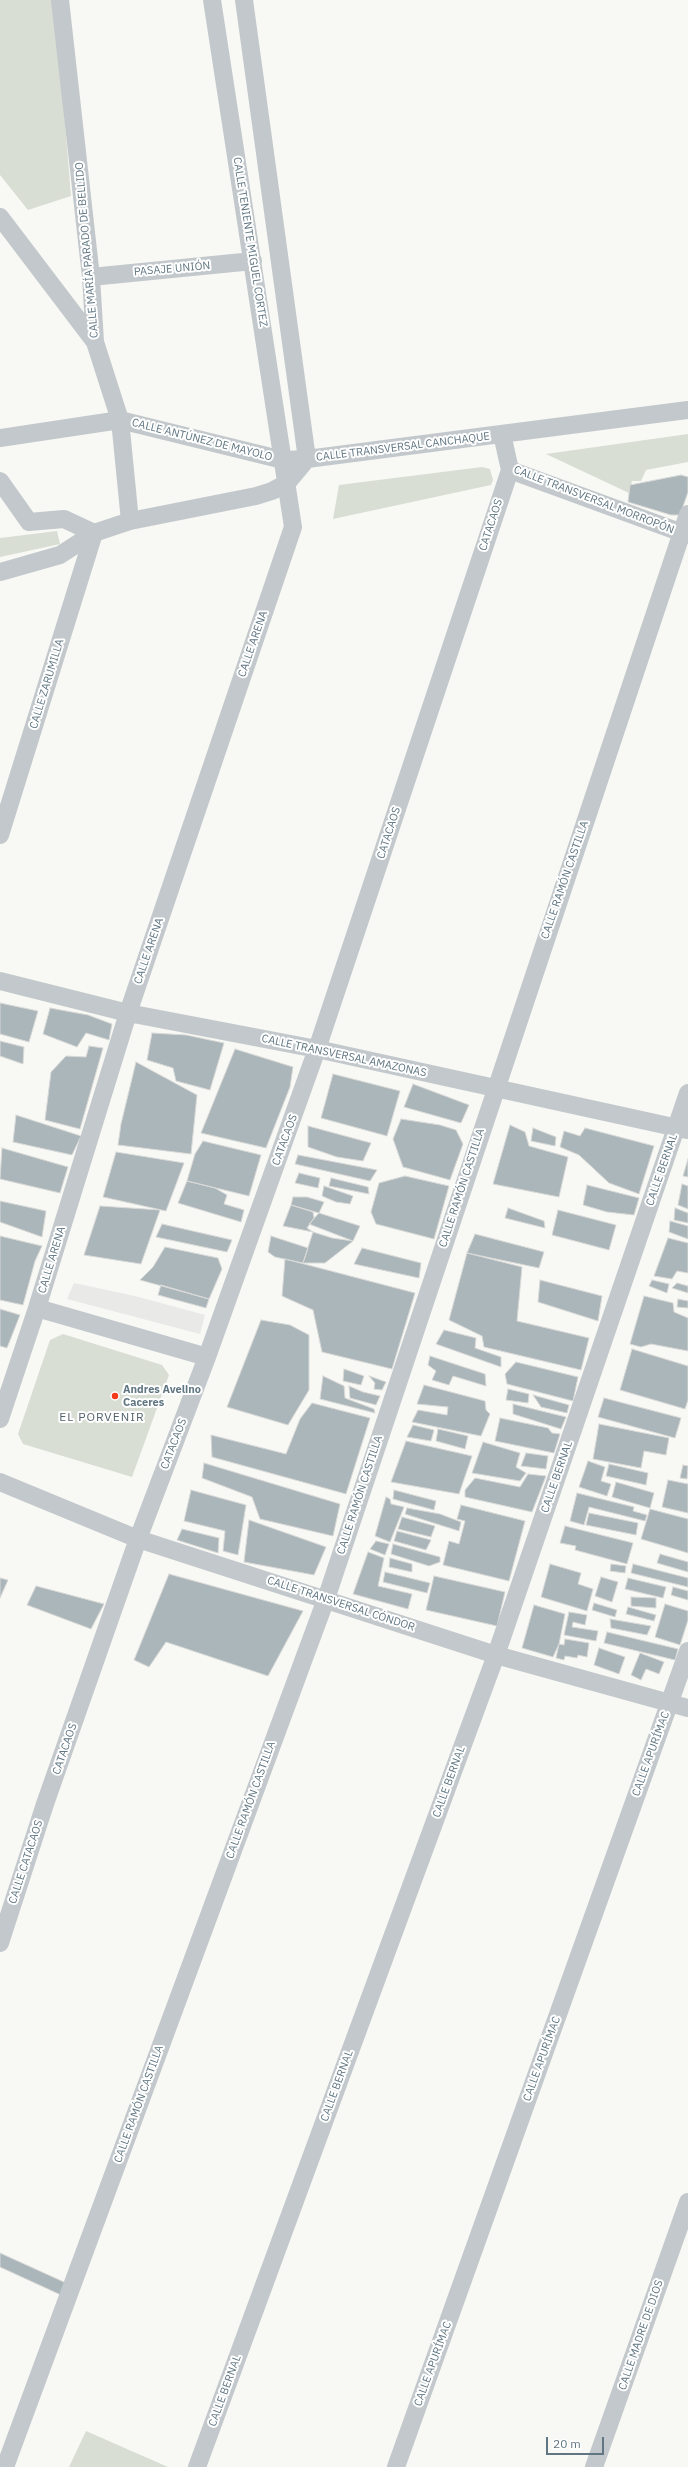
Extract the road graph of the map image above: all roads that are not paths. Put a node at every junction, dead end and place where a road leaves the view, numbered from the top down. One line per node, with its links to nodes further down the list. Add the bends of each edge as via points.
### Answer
1 (60, 0): 6 (street, CALLE MARÍA PARADO DE BELLIDO)
2 (212, 0): 5 (street, CALLE TENIENTE MIGUEL CORTEZ)
3 (244, 0): 12 (street)
4 (0, 217): 7 (street)
5 (253, 261): 6 (street, PASAJE UNIÓN); 13 (street, CALLE TENIENTE MIGUEL CORTEZ)
6 (91, 277): 7 (street, CALLE MARÍA PARADO DE BELLIDO)
7 (95, 342): 9 (street, CALLE MARÍA PARADO DE BELLIDO)
8 (688, 410): 10 (street, CALLE TRANSVERSAL CANCHAQUE)
9 (120, 420): 11 (street); 13 (street, CALLE ANTÚNEZ DE MAYOLO); 18 (street, CALLE MARÍA PARADO DE BELLIDO)
10 (502, 434): 12 (street, CALLE TRANSVERSAL CANCHAQUE); 14 (street, CALLE TRANSVERSAL MORROPÓN)
11 (0, 438)
12 (307, 458): 13 (street, CALLE ANTÚNEZ DE MAYOLO); 16 (street, CALLE TRANSVERSAL CANCHAQUE)
13 (283, 460): 16 (street, CALLE TENIENTE MIGUEL CORTEZ)
14 (510, 470): 20 (street, CALLE TRANSVERSAL MORROPÓN); 25 (street, CATACAOS)
15 (0, 481): 19 (street, via 29,522 64,519)
16 (287, 483): 18 (street, CALLE TRANSVERSAL CANCHAQUE, via 256,496); 24 (street, CALLE ARENA, via 293,527)
17 (688, 514): 20 (street, CALLE RAMÓN CASTILLA)
18 (130, 521): 19 (street, CALLE TRANSVERSAL CANCHAQUE)
19 (94, 533): 21 (street, CALLE TRANSVERSAL CANCHAQUE, via 60,555); 22 (street, CALLE ZARUMILLA)
20 (685, 534): 26 (street, CALLE RAMÓN CASTILLA)
21 (0, 572)
22 (0, 835)
23 (0, 981): 24 (street, CALLE TRANSVERSAL AMAZONAS)
24 (128, 1013): 25 (street, CALLE TRANSVERSAL AMAZONAS); 29 (street, CALLE ARENA)
25 (317, 1049): 26 (street, CALLE TRANSVERSAL AMAZONAS); 30 (street, CATACAOS)
26 (495, 1088): 28 (street, CALLE TRANSVERSAL AMAZONAS); 34 (street, CALLE RAMÓN CASTILLA)
27 (688, 1093): 28 (street, CALLE BERNAL)
28 (682, 1129): 36 (street, CALLE BERNAL)
29 (37, 1308): 30 (street); 31 (street, CALLE ARENA)
30 (207, 1357): 33 (street, CATACAOS)
31 (0, 1419)
32 (0, 1482): 33 (street, CALLE TRANSVERSAL CÓNDOR)
33 (138, 1539): 34 (street, CALLE TRANSVERSAL CÓNDOR); 39 (street, CATACAOS)
34 (326, 1599): 36 (street, CALLE TRANSVERSAL CÓNDOR); 42 (street, CALLE RAMÓN CASTILLA)
35 (688, 1651): 37 (street, CALLE APURÍMAC)
36 (496, 1655): 37 (street, CALLE TRANSVERSAL CÓNDOR); 43 (street, CALLE BERNAL)
37 (669, 1704): 38 (street, CALLE TRANSVERSAL CÓNDOR); 44 (street, CALLE APURÍMAC)
38 (688, 1708)
39 (45, 1804): 40 (street, CALLE CATACAOS)
40 (0, 1943)
41 (688, 2202): 45 (street, CALLE MADRE DE DIOS)
42 (5, 2467)
43 (197, 2467)
44 (396, 2467)
45 (594, 2467)

